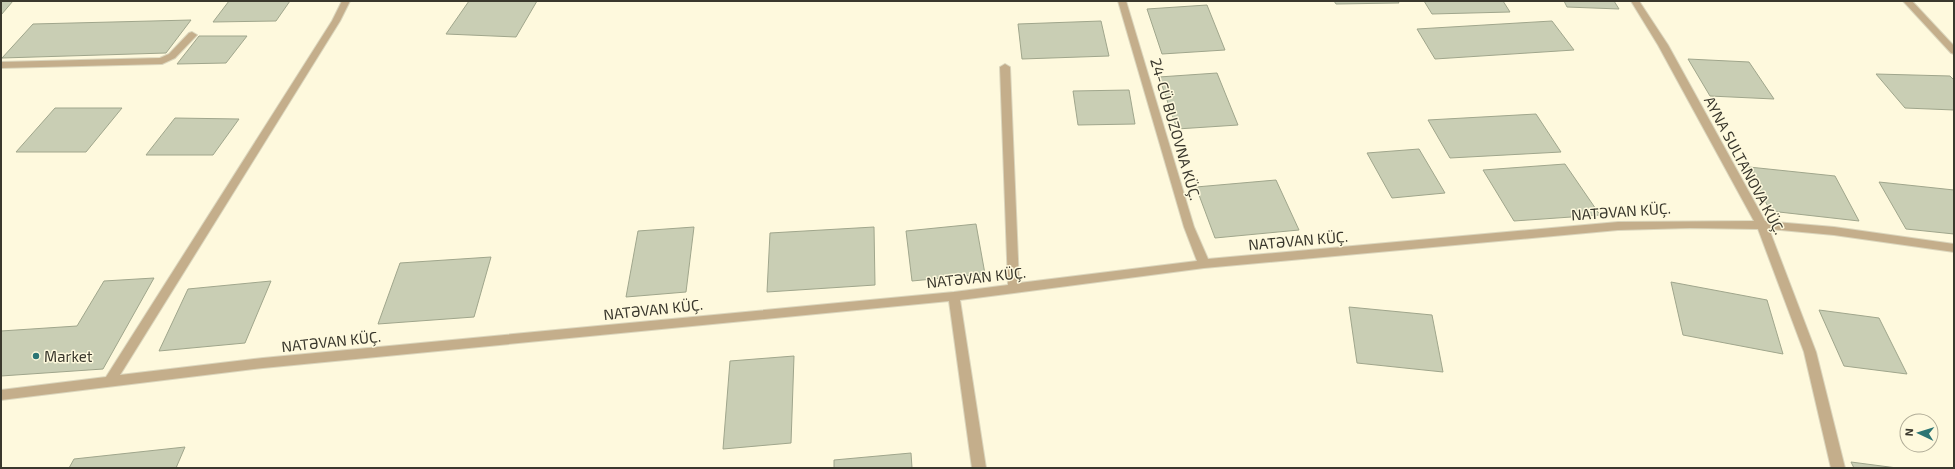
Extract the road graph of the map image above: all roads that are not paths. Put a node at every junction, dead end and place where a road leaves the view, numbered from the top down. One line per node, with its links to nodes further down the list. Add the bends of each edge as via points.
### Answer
1 (346, 1): 14 (street, via 336,21)
2 (1122, 1): 11 (street, 24-CÜ BUZOVNA KÜÇ., via 1189,227)
3 (1635, 1): 9 (street, AYNA SULTANOVA KÜÇ., via 1663,45)
4 (1907, 1): 6 (street)
5 (192, 35): 7 (street, via 172,56 162,61)
6 (1954, 51)
7 (1, 65)
8 (1005, 67): 12 (street)
9 (1762, 225): 10 (street, NATƏVAN KÜÇ., via 1824,230); 11 (street, NATƏVAN KÜÇ., via 1685,223 1618,226); 17 (street, AYNA SULTANOVA KÜÇ., via 1810,352)
10 (1954, 248)
11 (1204, 264): 12 (street, NATƏVAN KÜÇ.)
12 (1014, 289): 13 (street, NATƏVAN KÜÇ.)
13 (954, 296): 14 (street, NATƏVAN KÜÇ., via 271,362); 16 (street)
14 (110, 381): 15 (street, NATƏVAN KÜÇ.)
15 (1, 395)
16 (979, 468)
17 (1838, 468)

